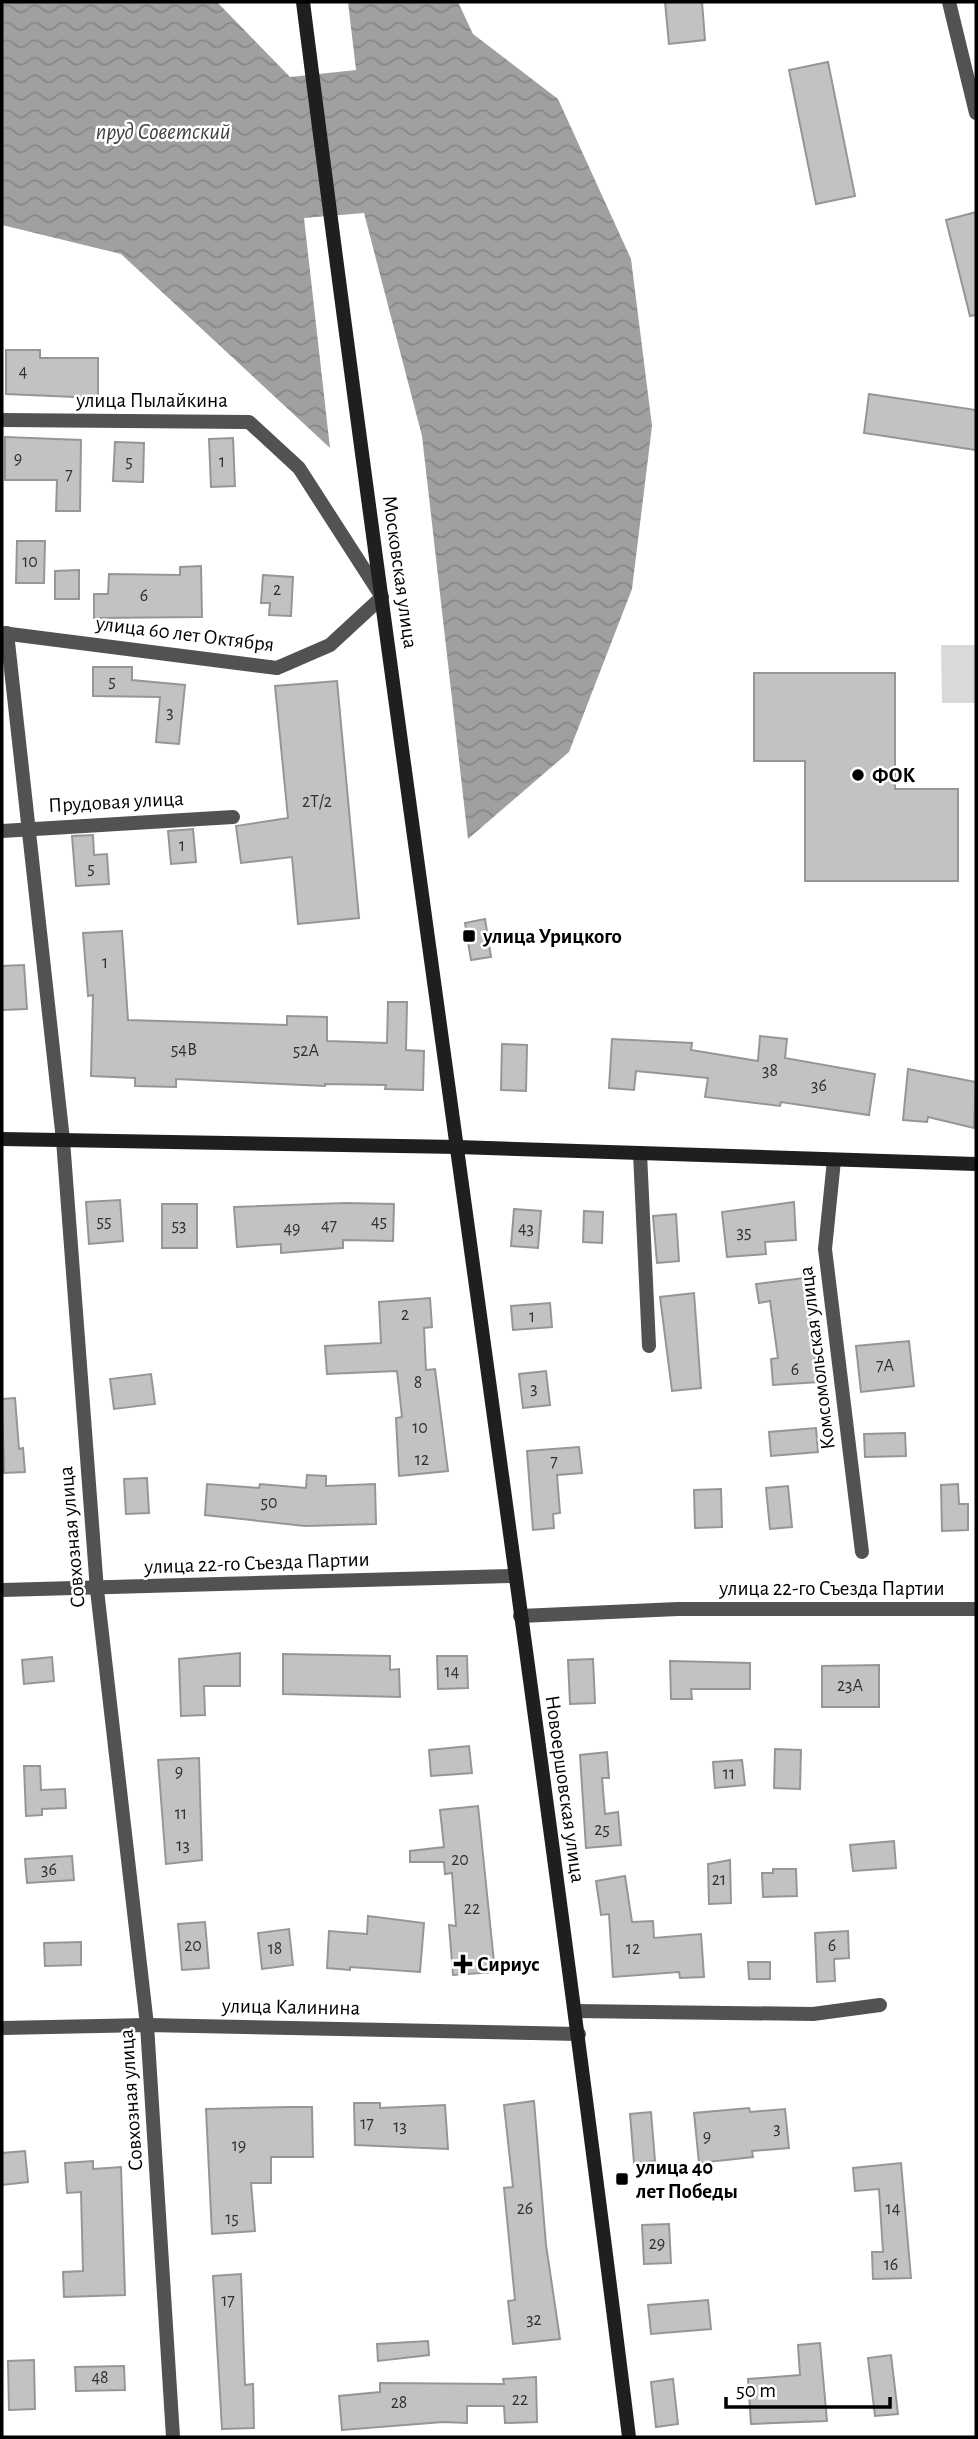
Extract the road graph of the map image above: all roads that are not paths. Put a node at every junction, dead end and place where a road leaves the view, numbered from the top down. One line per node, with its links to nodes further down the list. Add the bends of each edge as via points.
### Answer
1 (303, 2): 5 (main road, Московская улица)
2 (949, 2): 3 (street)
3 (976, 113)
4 (2, 420): 5 (street, улица Пылайкина, via 249,422 299,468)
5 (382, 597): 6 (street, улица 60 лет Октября, via 330,645 278,668); 12 (main road, Московская улица)
6 (5, 633): 8 (street, Совхозная улица)
7 (233, 817): 8 (street, Прудовая улица)
8 (31, 827): 9 (street, Прудовая улица); 11 (street, Совхозная улица)
9 (2, 831)
10 (2, 1139): 11 (main road)
11 (63, 1140): 12 (main road); 20 (street, Совхозная улица)
12 (458, 1147): 13 (main road); 18 (main road, Новоершовская улица)
13 (640, 1153): 14 (main road); 16 (street)
14 (834, 1160): 15 (main road); 17 (street, Комсомольская улица, via 825,1249)
15 (976, 1164)
16 (649, 1346)
17 (862, 1552)
18 (514, 1576): 20 (street, улица 22-го Съезда Партии); 22 (main road, Новоершовская улица)
19 (2, 1590): 20 (street, улица 22-го Съезда Партии)
20 (97, 1590): 25 (street, Совхозная улица)
21 (976, 1609): 22 (street, улица 22-го Съезда Партии, via 678,1609)
22 (520, 1616): 24 (main road, Новоершовская улица)
23 (880, 2005): 24 (street, via 813,2014)
24 (575, 2011): 27 (main road, Новоершовская улица)
25 (147, 2025): 26 (street, улица Калинина); 27 (street, улица Калинина); 28 (street, Совхозная улица)
26 (2, 2028)
27 (579, 2034): 29 (main road, Новоершовская улица)
28 (173, 2437)
29 (629, 2437)

